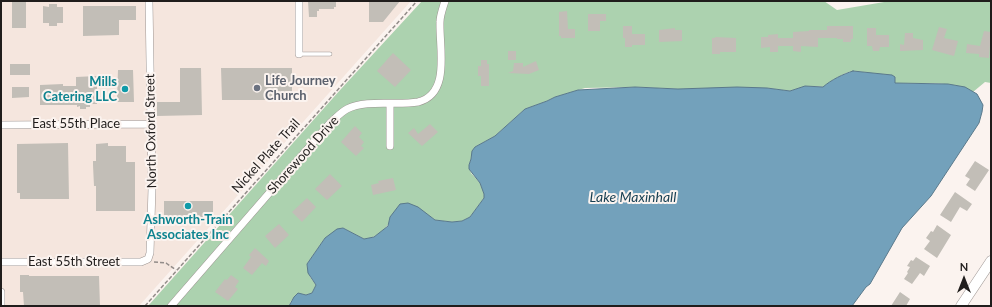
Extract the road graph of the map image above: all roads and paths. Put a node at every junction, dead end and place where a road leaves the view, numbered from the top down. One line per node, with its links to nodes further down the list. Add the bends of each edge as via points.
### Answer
1 (149, 1): 8 (street, North Oxford Street)
2 (299, 1): 5 (street)
3 (417, 1): 14 (path, Nickel Plate Trail)
4 (445, 1): 7 (street, Shorewood Drive, via 440,19 440,75 436,90 431,97 422,101)
5 (299, 54): 6 (lane)
6 (330, 54)
7 (390, 104): 10 (street); 18 (street, Shorewood Drive, via 358,106 347,109 336,117)
8 (151, 124): 9 (street, East 55th Place); 11 (street, North Oxford Street, via 150,253)
9 (1, 125)
10 (390, 146)
11 (146, 261): 13 (street, East 55th Street); 14 (path, via 166,263)
12 (991, 261): 19 (main road)
13 (1, 262)
14 (177, 270): 17 (path, Nickel Plate Trail)
15 (1, 292): 16 (street)
16 (1, 306)
17 (145, 306)
18 (171, 306)
19 (961, 306)

